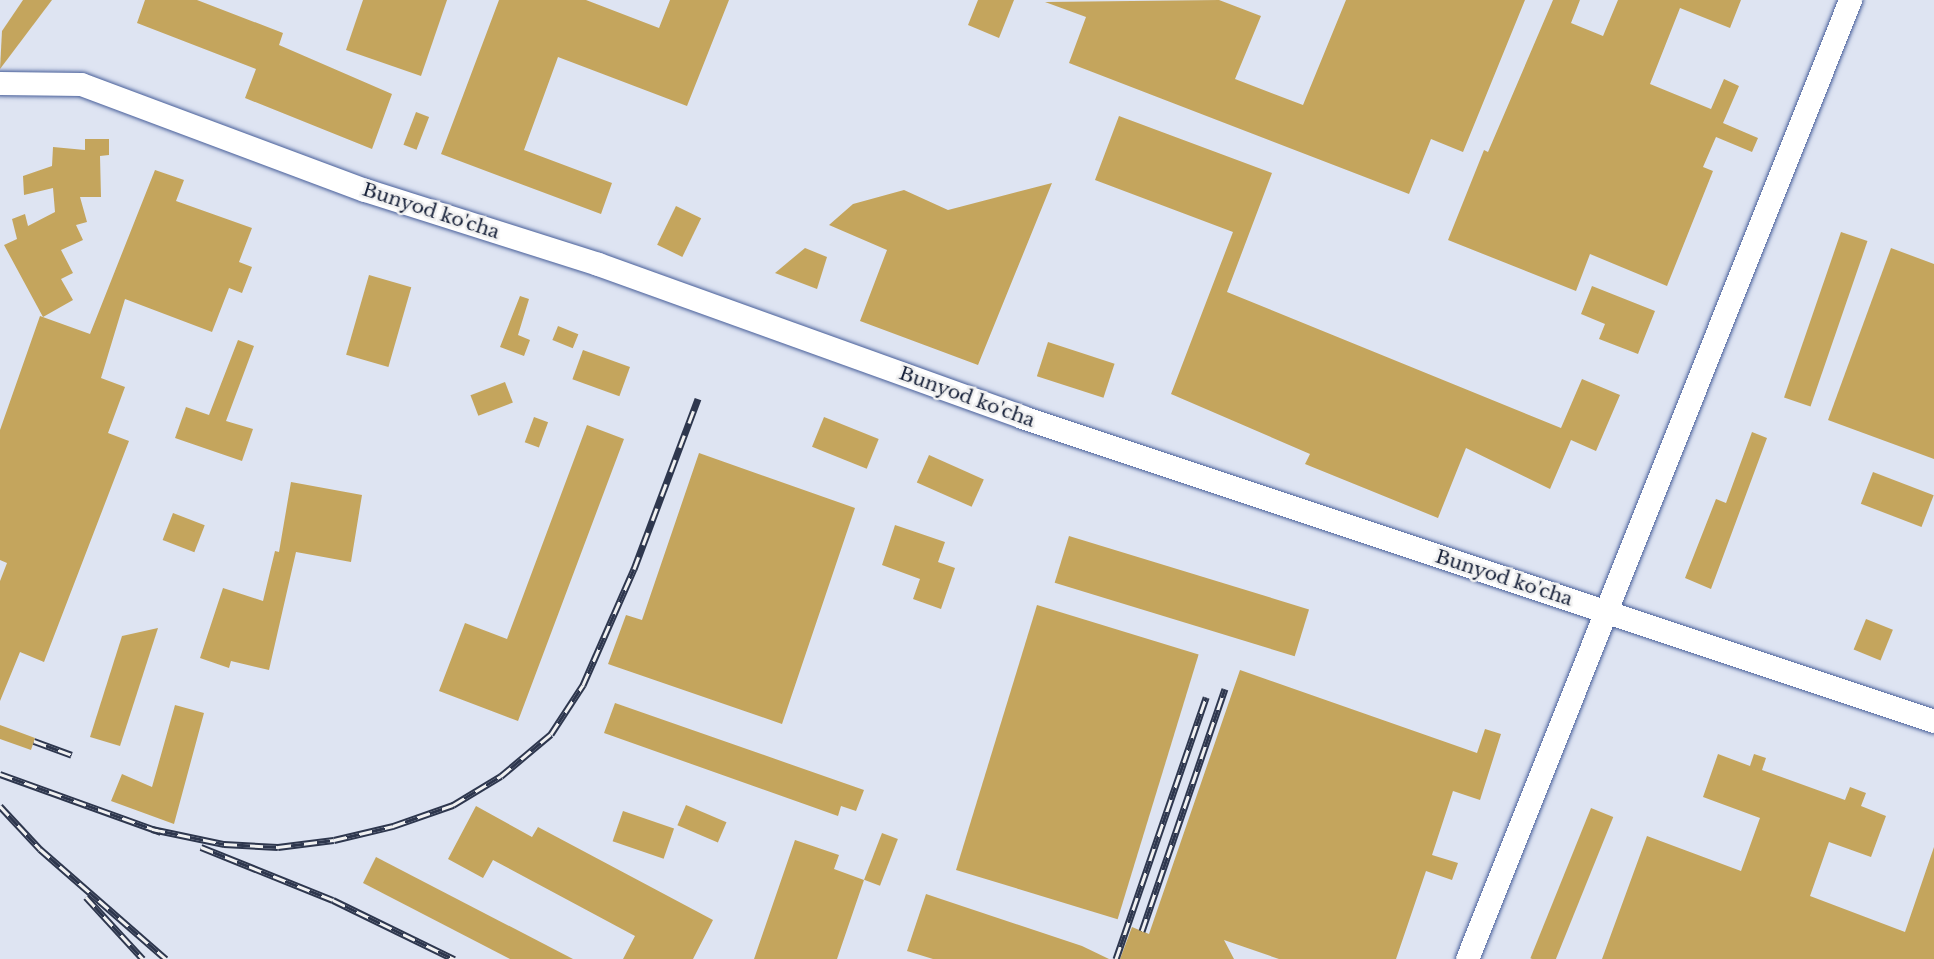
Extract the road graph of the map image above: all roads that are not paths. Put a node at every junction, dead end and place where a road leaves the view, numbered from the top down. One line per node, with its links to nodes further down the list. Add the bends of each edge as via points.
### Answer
1 (1850, 0): 3 (street)
2 (0, 83): 3 (street, Bunyod ko'cha, via 80,84 365,190 598,264 1022,417)
3 (1604, 612): 4 (street, Bunyod ko'cha); 5 (street)
4 (1934, 721)
5 (1467, 959)

